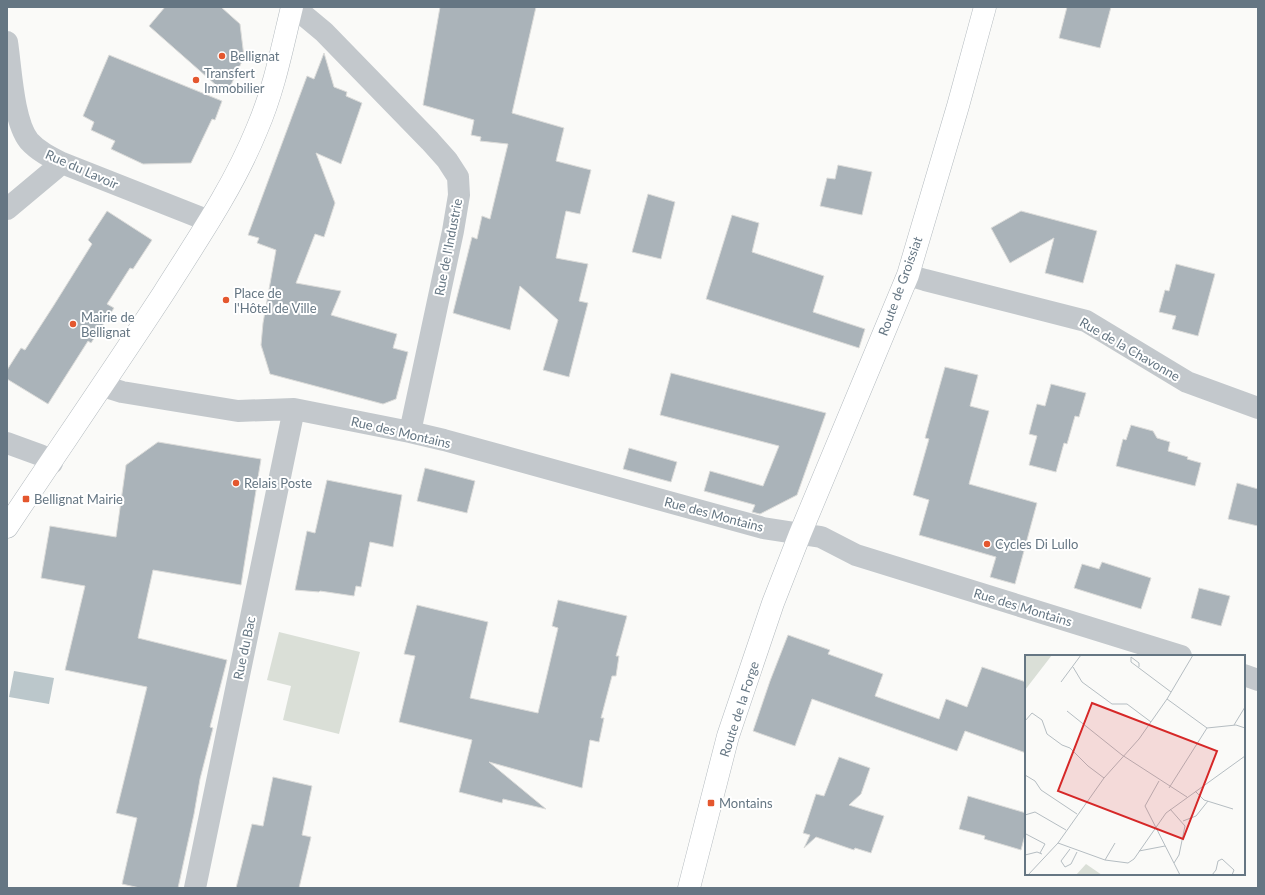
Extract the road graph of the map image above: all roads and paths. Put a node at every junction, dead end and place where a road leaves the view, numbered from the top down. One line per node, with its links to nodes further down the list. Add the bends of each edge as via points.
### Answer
1 (293, 7): 6 (main road, via 274,82 258,128 235,178); 11 (street, Rue de l'Industrie, via 324,32 424,135 447,160 458,177 459,195 453,231)
2 (985, 7): 7 (main road, Route de Groissiat)
3 (7, 42): 4 (street, Rue du Lavoir, via 15,103 21,124 29,140 45,155)
4 (62, 163): 5 (street); 6 (street, Rue du Lavoir)
5 (7, 209)
6 (209, 221): 8 (main road)
7 (908, 275): 9 (street, Rue de la Chavonne, via 1086,321 1187,382); 15 (main road, Route de Groissiat)
8 (103, 386): 10 (street, Rue des Montains, via 122,392 238,411); 13 (main road)
9 (1258, 408)
10 (294, 409): 11 (street, Rue des Montains); 19 (street, Rue du Bac)
11 (410, 432): 15 (street, Rue des Montains, via 763,528)
12 (7, 443): 13 (street, via 40,455)
13 (52, 463): 14 (main road)
14 (7, 527)
15 (800, 534): 16 (street, Rue des Montains, via 821,537 856,555); 20 (main road, Route de la Forge, via 773,603 728,736)
16 (1178, 655)
17 (1245, 675): 18 (street)
18 (1258, 680)
19 (194, 888)
20 (689, 888)

